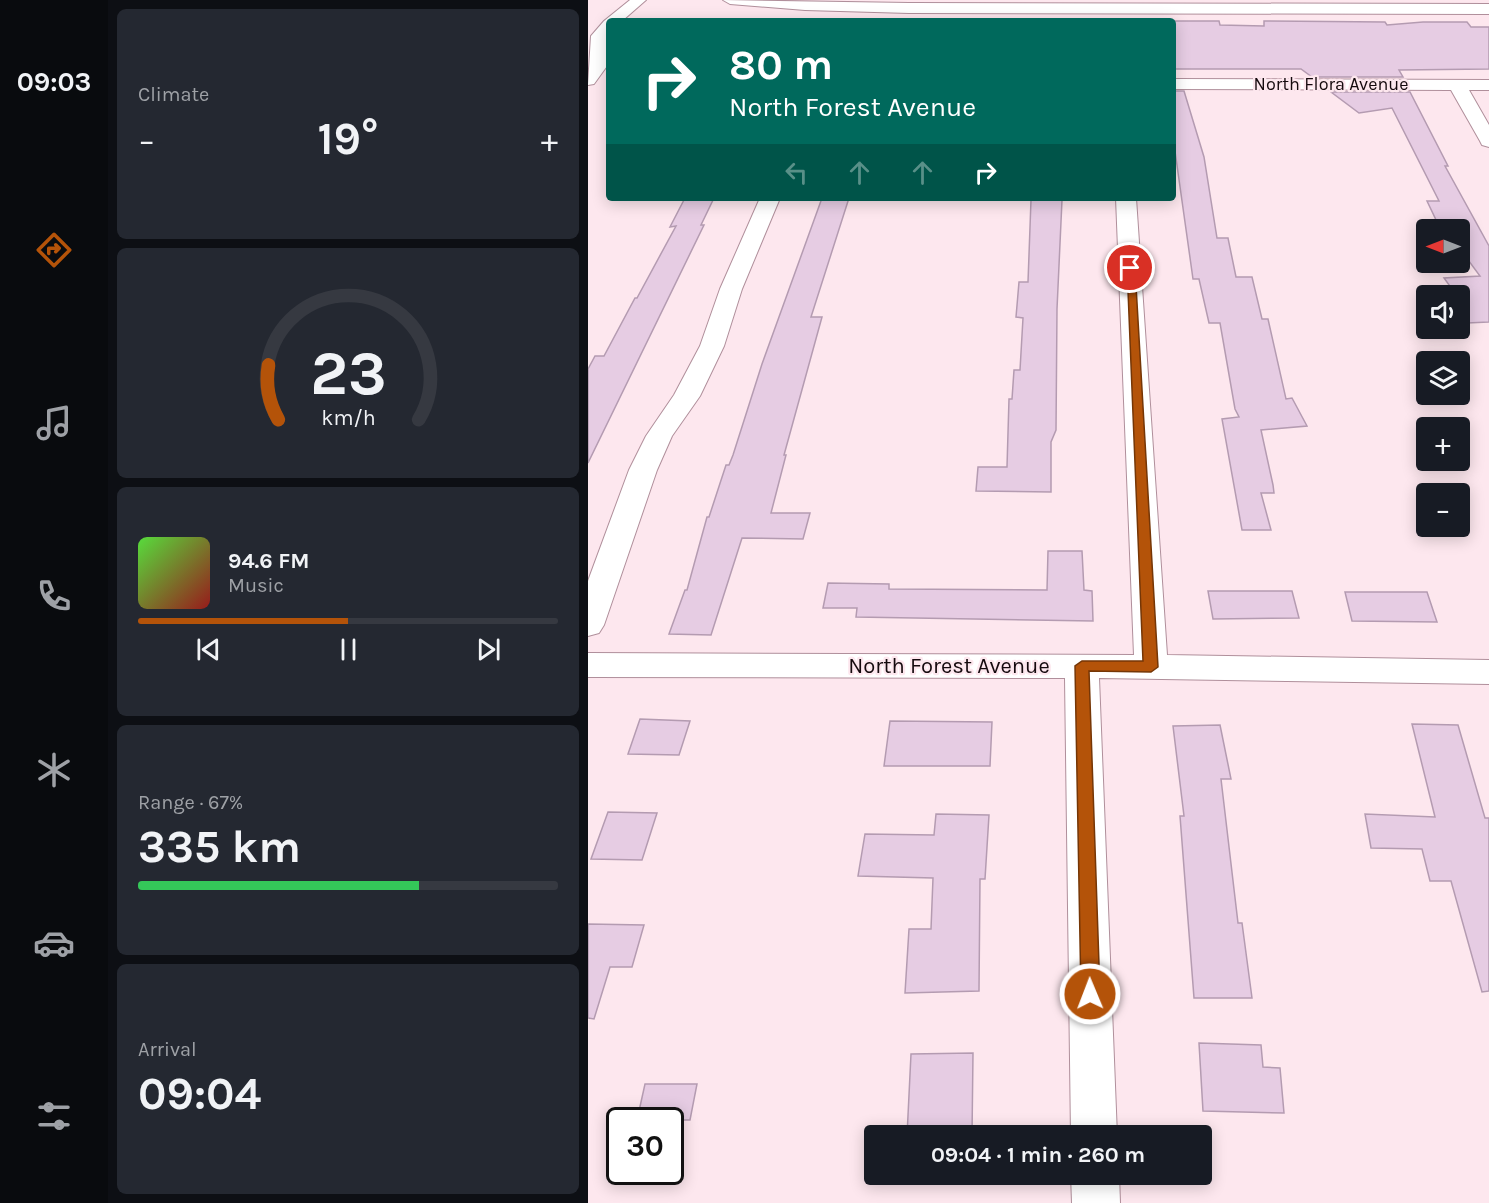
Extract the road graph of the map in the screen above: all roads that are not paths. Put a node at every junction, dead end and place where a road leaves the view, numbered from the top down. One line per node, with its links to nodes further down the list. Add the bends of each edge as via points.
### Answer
1 (639, 0): 6 (street)
2 (730, 0): 3 (street)
3 (868, 3): 4 (street)
4 (1109, 9): 5 (street)
5 (1489, 9)
6 (617, 18)
7 (606, 28): 8 (street, via 599,36 599,66)
8 (588, 81): 9 (street)
9 (606, 83)
10 (1176, 84): 11 (street, North Flora Avenue)
11 (1457, 85): 12 (street, North Flora Avenue); 13 (street)
12 (1489, 85)
13 (1489, 141)
14 (769, 201): 16 (street, via 712,346 643,470)
15 (1126, 201): 19 (street)
16 (588, 625)
17 (588, 664): 18 (street, North Forest Avenue)
18 (1082, 666): 19 (street, North Forest Avenue); 21 (street)
19 (1151, 667): 20 (street, North Forest Avenue)
20 (1489, 672)
21 (1094, 1125)
22 (1095, 1185): 23 (street)
23 (1096, 1203)

